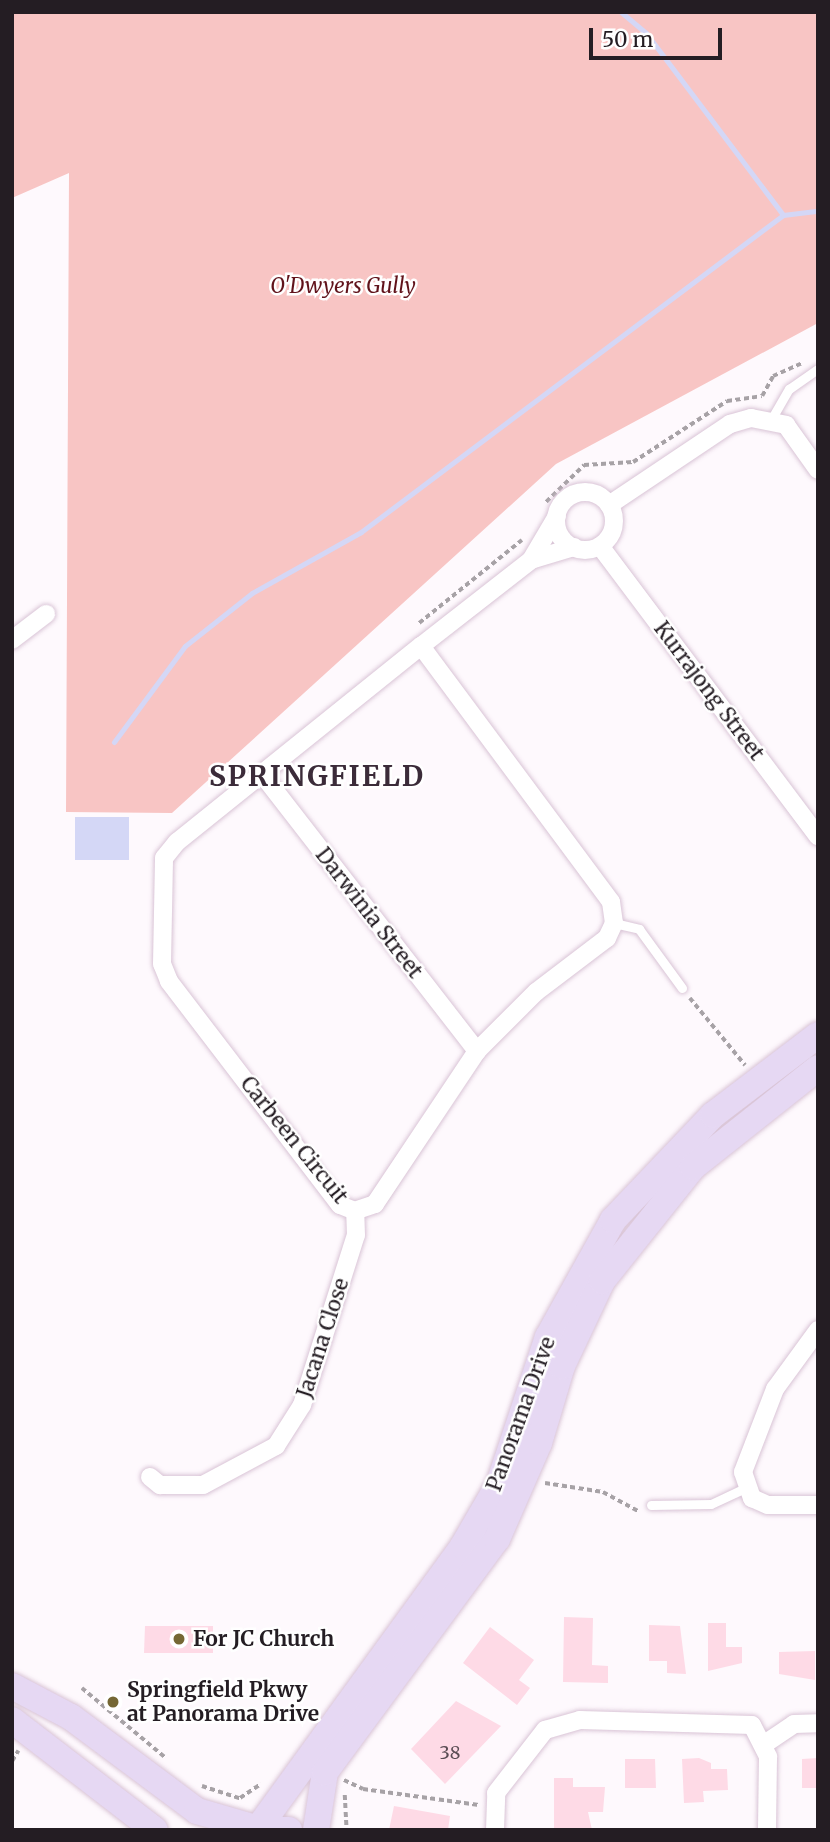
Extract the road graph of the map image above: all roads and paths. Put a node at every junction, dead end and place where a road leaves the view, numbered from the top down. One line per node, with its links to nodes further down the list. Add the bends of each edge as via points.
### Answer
1 (818, 369): 2 (lane, via 789,389)
2 (772, 418): 3 (street, via 786,425); 4 (street, via 730,424)
3 (818, 470)
4 (609, 505): 5 (street, via 584,492 566,499); 6 (street, via 614,523)
5 (557, 516): 7 (street, via 560,535); 8 (street, Carbeen Circuit)
6 (600, 546): 7 (street); 13 (street, Kurrajong Street)
7 (574, 547): 8 (street, Carbeen Circuit)
8 (531, 560): 11 (street, Carbeen Circuit)
9 (46, 614): 10 (street)
10 (12, 640)
11 (421, 646): 12 (street, Carbeen Circuit); 14 (street, via 611,902)
12 (262, 774): 17 (street, Darwinia Street); 20 (street, Carbeen Circuit, via 164,858 162,964 340,1205)
13 (818, 836)
14 (614, 923): 15 (lane, via 639,929); 17 (street, Carbeen Circuit, via 607,938 536,992)
15 (682, 988): 19 (path)
16 (818, 1035): 19 (street, Panorama Drive)
17 (477, 1051): 20 (street, Carbeen Circuit, via 375,1204)
18 (818, 1068): 23 (street, Panorama Drive, via 693,1167 637,1230 602,1280 562,1366)
19 (749, 1070): 40 (street, Panorama Drive, via 660,1165 588,1256 548,1337 487,1505)
20 (355, 1211): 22 (street, Jacana Close, via 356,1235 302,1405 276,1446 203,1485 160,1485)
21 (818, 1330): 24 (street, via 775,1389 748,1450)
22 (150, 1478)
23 (525, 1479): 27 (path, via 603,1492); 43 (street, Panorama Drive, via 469,1584 325,1772)
24 (746, 1488): 25 (lane, via 711,1504); 26 (street, via 768,1505)
25 (651, 1505)
26 (818, 1505)
27 (646, 1517)
28 (12, 1686): 40 (street, via 71,1717 197,1811)
29 (82, 1688): 35 (path)
30 (12, 1720): 41 (street)
31 (818, 1723): 32 (street, via 794,1724)
32 (766, 1743): 39 (street, via 752,1725 733,1721 559,1722 545,1730); 45 (street)
33 (18, 1751): 34 (path)
34 (12, 1760)
35 (175, 1766)
36 (267, 1777): 37 (path, via 240,1798)
37 (193, 1781)
38 (340, 1802): 39 (path, via 345,1779 363,1789)
39 (492, 1807): 44 (street)
40 (255, 1828): 42 (street)
41 (155, 1830)
42 (289, 1830)
43 (316, 1830)
44 (495, 1830)
45 (767, 1830)

